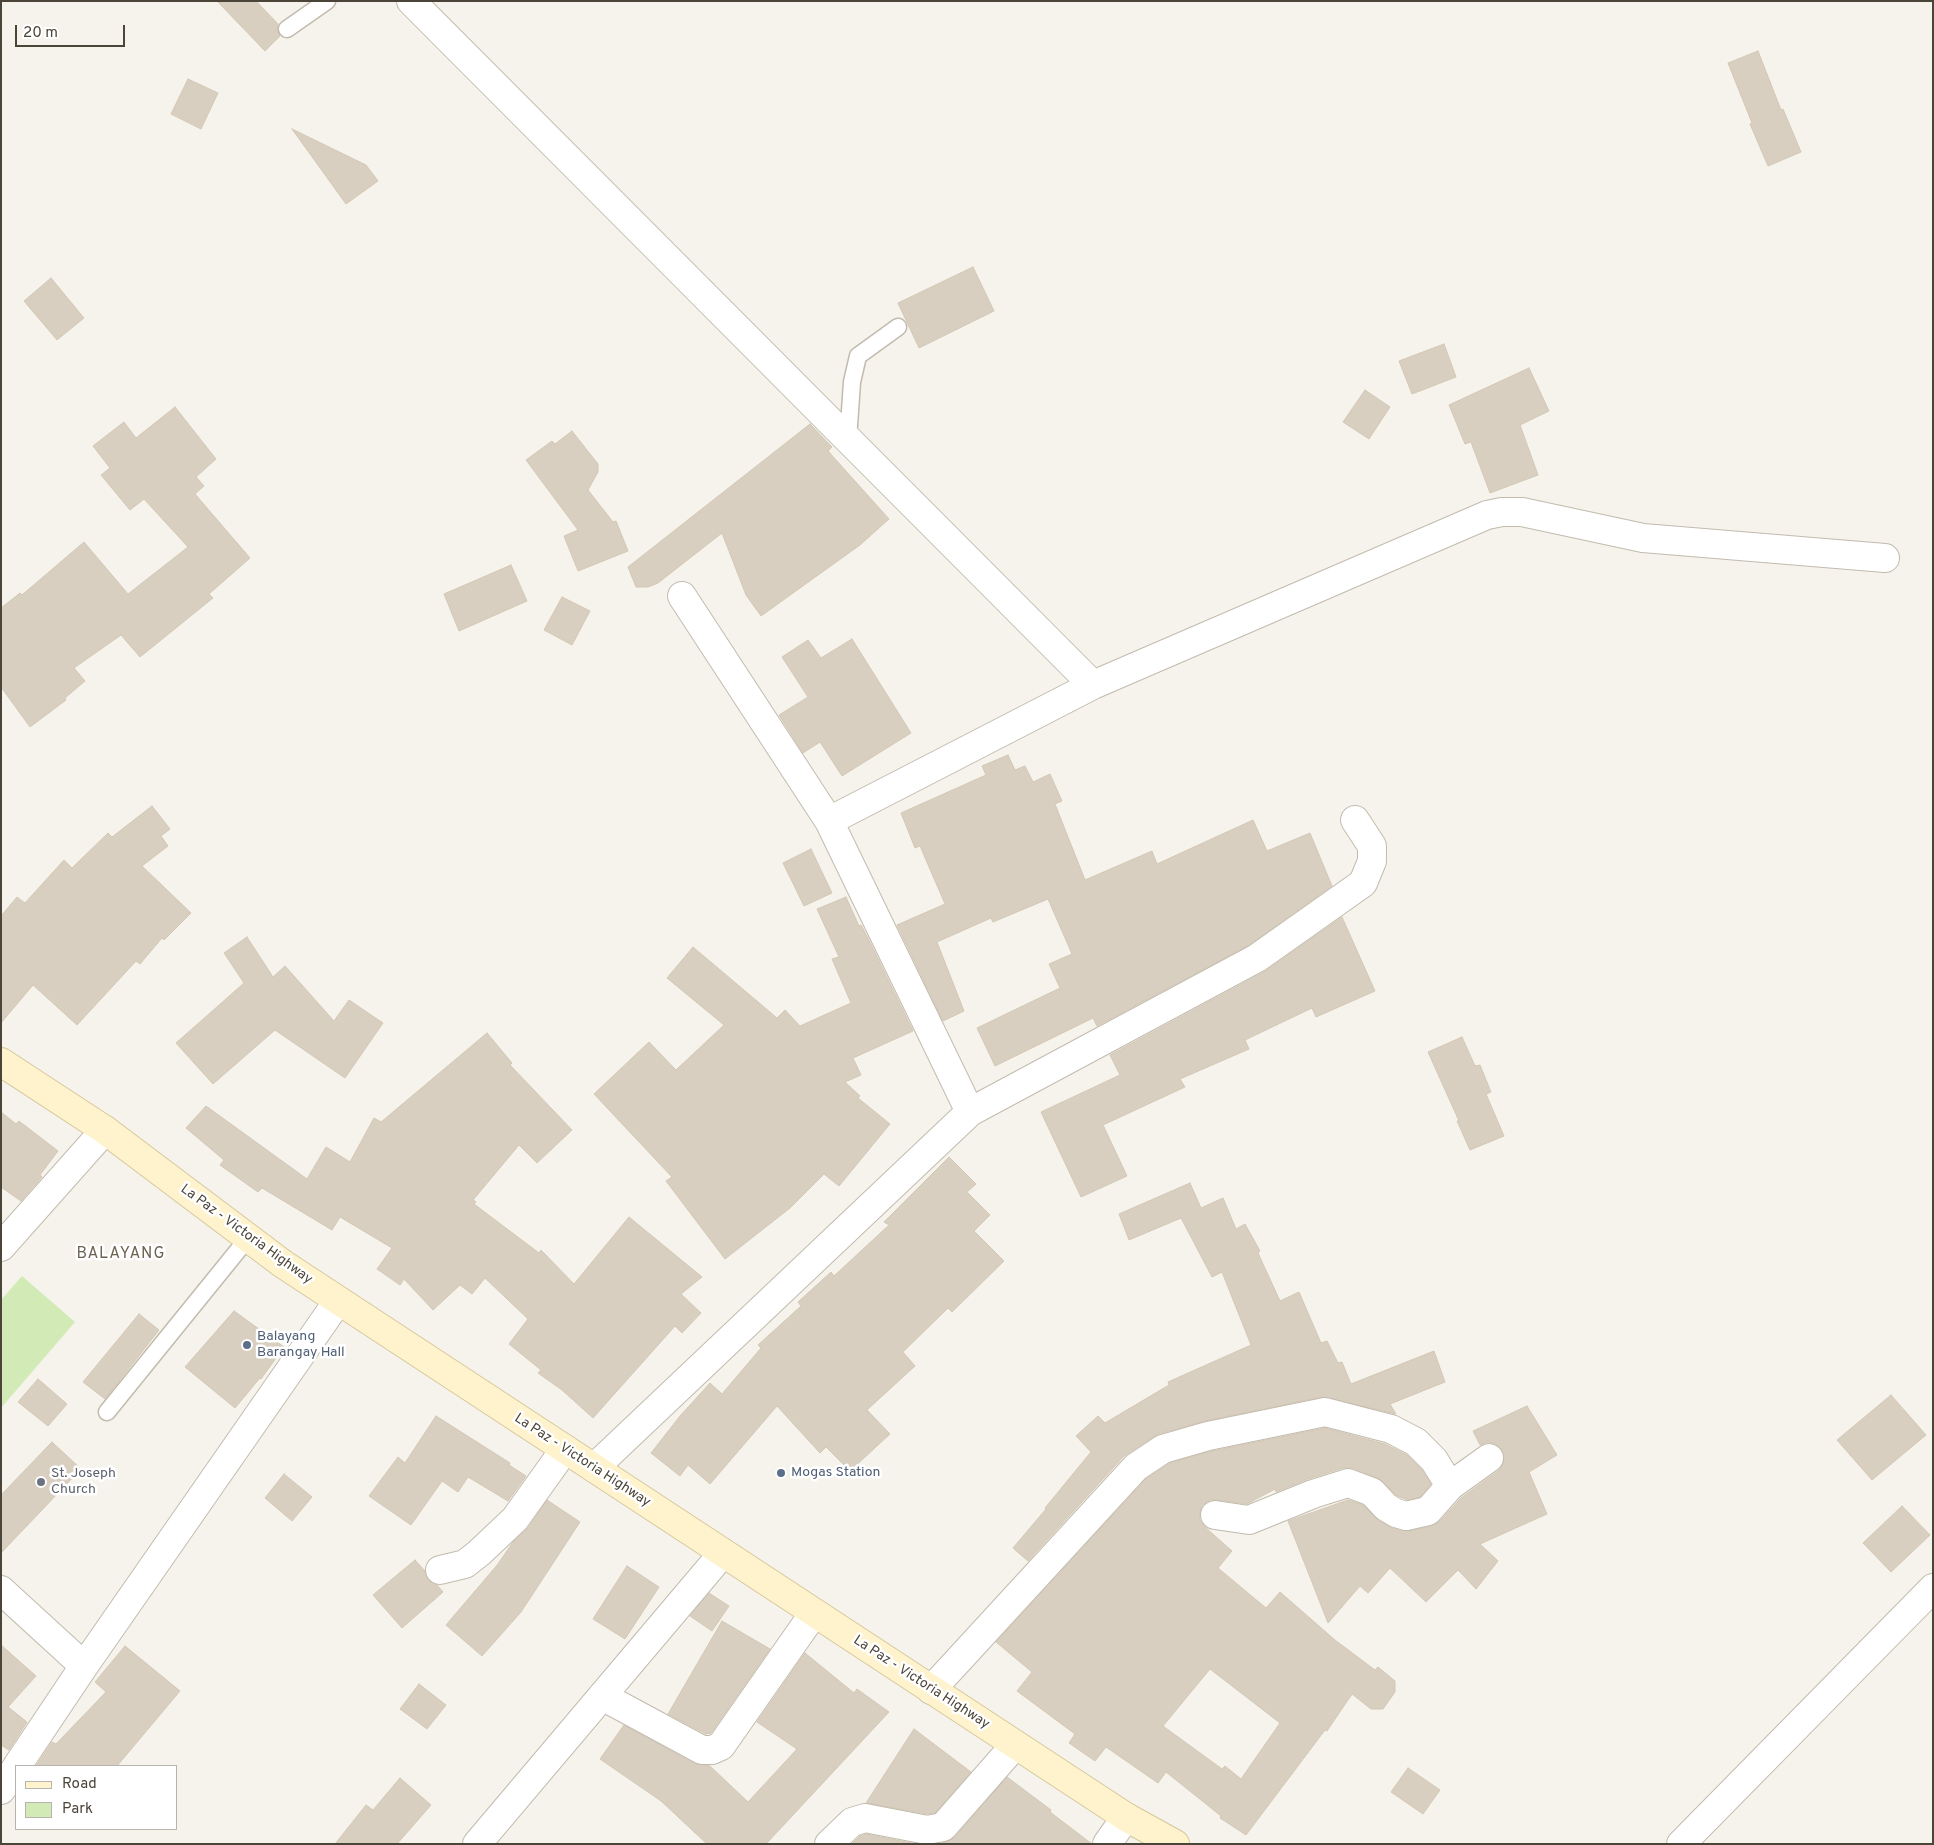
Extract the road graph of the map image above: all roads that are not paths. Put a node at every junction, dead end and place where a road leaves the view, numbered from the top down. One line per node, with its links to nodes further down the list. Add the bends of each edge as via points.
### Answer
1 (328, 1): 3 (lane)
2 (412, 1): 5 (street)
3 (287, 29)
4 (898, 327): 5 (lane, via 858,356 852,382)
5 (848, 440): 8 (street)
6 (1885, 558): 8 (street, via 1643,538 1522,512 1502,512 1487,515)
7 (682, 596): 10 (street)
8 (1093, 685): 10 (street)
9 (1355, 820): 12 (street, via 1372,846 1372,861 1363,883 1257,958)
10 (828, 821): 12 (street)
11 (1, 1062): 13 (main road, La Paz - Victoria Highway)
12 (970, 1112): 20 (street)
13 (105, 1130): 14 (main road, La Paz - Victoria Highway); 15 (street)
14 (248, 1238): 16 (main road, La Paz - Victoria Highway); 17 (lane)
15 (1, 1247)
16 (338, 1301): 18 (main road, La Paz - Victoria Highway); 28 (street)
17 (107, 1412)
18 (565, 1449): 20 (main road, La Paz - Victoria Highway); 24 (street, via 514,1519 479,1553 465,1564)
19 (1490, 1458): 21 (street)
20 (594, 1468): 23 (main road, La Paz - Victoria Highway)
21 (1450, 1486): 22 (street, via 1428,1511 1406,1516 1386,1508 1372,1492 1348,1483 1249,1520); 29 (street, via 1434,1460 1416,1442 1391,1429 1325,1412 1208,1436 1163,1449 1136,1467)
22 (1215, 1515)
23 (722, 1553): 27 (main road, La Paz - Victoria Highway); 30 (street)
24 (440, 1570)
25 (1933, 1588): 40 (street)
26 (1, 1590): 28 (street)
27 (814, 1613): 29 (main road, La Paz - Victoria Highway); 30 (street, via 721,1746 712,1750 702,1750)
28 (84, 1666): 32 (street)
29 (932, 1690): 31 (main road, La Paz - Victoria Highway)
30 (602, 1696): 36 (street)
31 (1015, 1745): 35 (main road, La Paz - Victoria Highway); 37 (street, via 943,1827 927,1830 865,1818 852,1822)
32 (18, 1765)
33 (15, 1770): 34 (street)
34 (1, 1790)
35 (1126, 1817): 38 (street); 39 (main road, La Paz - Victoria Highway)
36 (477, 1844)
37 (829, 1844)
38 (1107, 1844)
39 (1175, 1844)
40 (1681, 1844)

